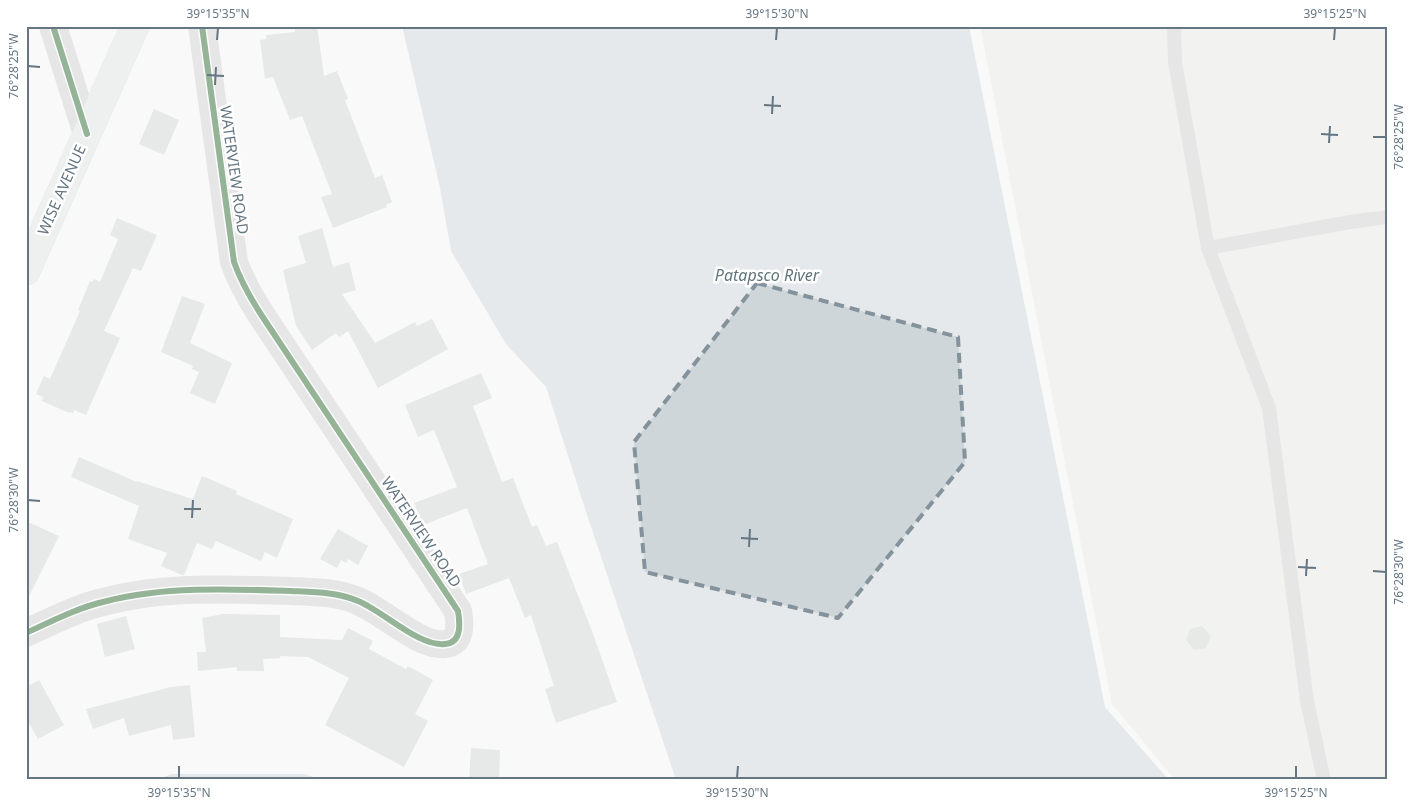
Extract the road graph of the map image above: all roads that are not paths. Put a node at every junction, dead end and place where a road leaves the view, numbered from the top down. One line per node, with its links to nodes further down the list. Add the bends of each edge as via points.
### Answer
1 (53, 26): 5 (street)
2 (135, 26): 5 (main road, WISE AVENUE)
3 (202, 26): 9 (street, WATERVIEW ROAD, via 238,273 262,316 458,611 461,625 458,636 453,642 432,644 358,600 341,595 255,590 137,595 79,610)
4 (1174, 26): 7 (lane, via 1176,62)
5 (87, 134): 8 (main road, WISE AVENUE)
6 (1387, 217): 7 (lane)
7 (1208, 248): 10 (lane, via 1269,408 1307,701)
8 (26, 271)
9 (26, 633)
10 (1324, 780)

